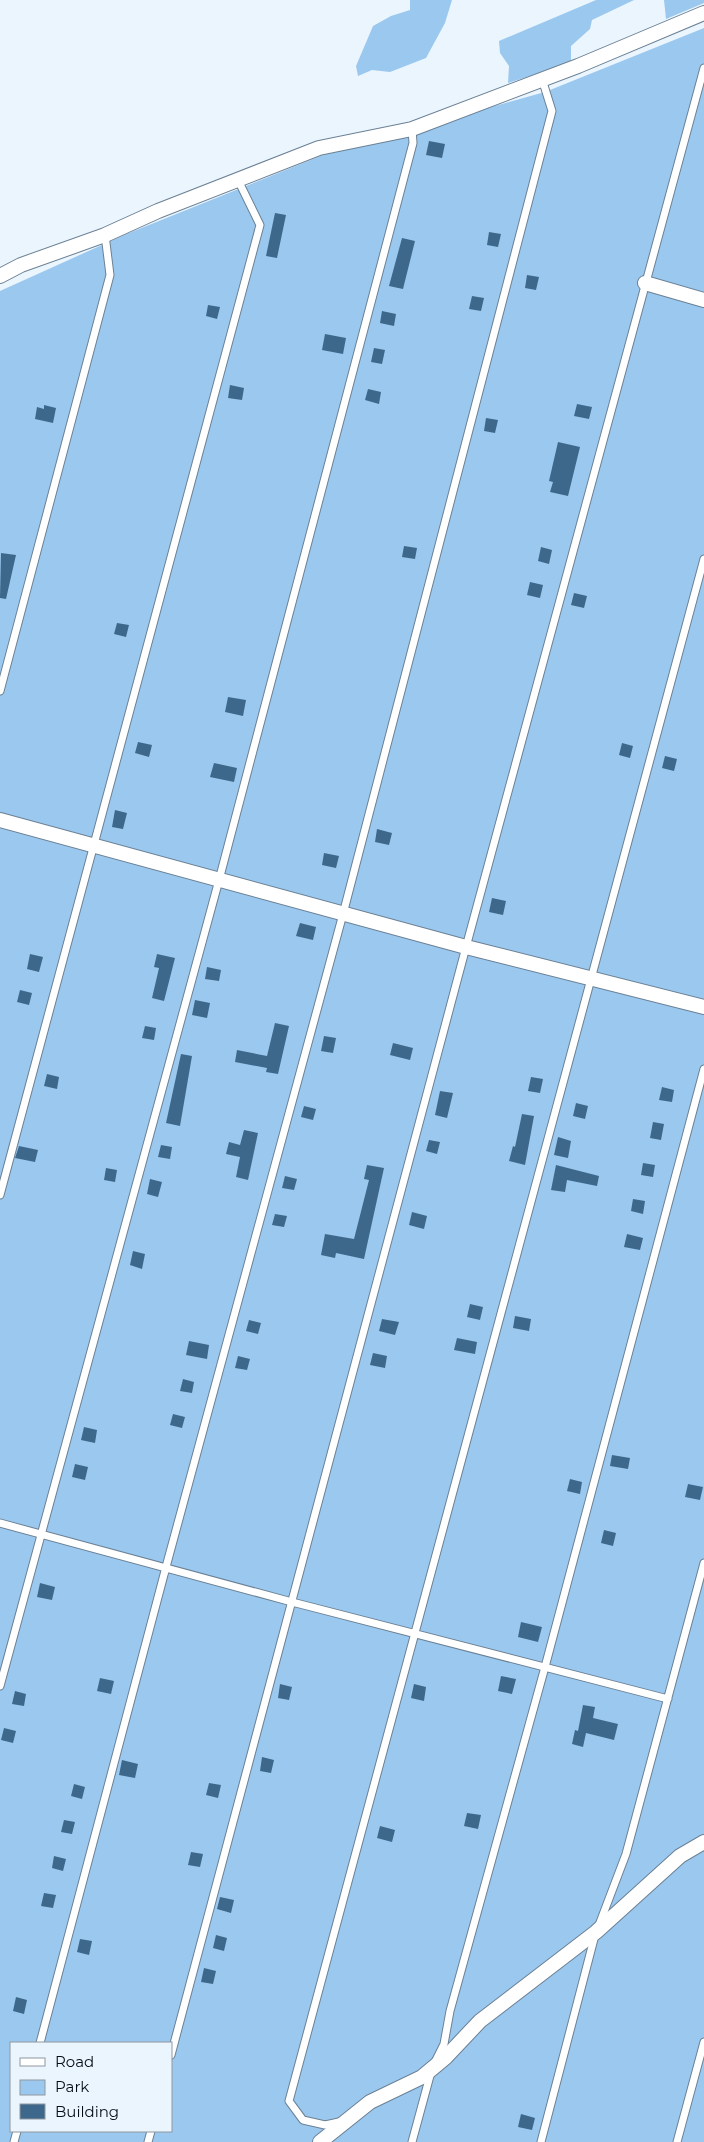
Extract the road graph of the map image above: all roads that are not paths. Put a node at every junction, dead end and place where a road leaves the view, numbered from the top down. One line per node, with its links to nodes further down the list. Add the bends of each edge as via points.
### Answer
1 (704, 13): 3 (street)
2 (704, 68): 8 (lane)
3 (542, 80): 4 (street); 15 (lane, via 552,111)
4 (412, 129): 5 (street, via 319,148); 14 (lane, via 413,143)
5 (238, 180): 6 (street); 13 (lane, via 260,225)
6 (105, 235): 7 (street, via 21,265); 11 (lane, via 110,275)
7 (0, 276)
8 (645, 283): 9 (street); 16 (lane)
9 (704, 300)
10 (704, 559): 17 (lane)
11 (0, 691)
12 (0, 820): 13 (street)
13 (93, 846): 14 (street); 20 (lane)
14 (219, 880): 15 (street); 22 (lane)
15 (343, 914): 16 (street); 24 (lane)
16 (466, 947): 17 (street); 25 (lane)
17 (592, 978): 18 (street); 26 (lane)
18 (704, 1007)
19 (704, 1069): 27 (lane)
20 (0, 1195)
21 (0, 1523): 22 (lane)
22 (41, 1535): 24 (lane); 28 (lane)
23 (704, 1563): 29 (lane)
24 (166, 1567): 25 (lane); 32 (lane)
25 (292, 1602): 26 (lane); 34 (lane)
26 (416, 1634): 27 (lane); 36 (lane, via 289,2101 303,2120 325,2125)
27 (545, 1667): 29 (lane); 35 (lane, via 450,2011 444,2044)
28 (0, 1686)
29 (668, 1699): 31 (lane, via 626,1854)
30 (704, 1842): 31 (street, via 680,1856)
31 (596, 1932): 35 (street, via 480,2021); 39 (lane)
32 (40, 2042)
33 (704, 2042): 40 (lane)
34 (172, 2051)
35 (431, 2070): 36 (street, via 370,2102); 38 (lane)
36 (346, 2121): 37 (street)
37 (320, 2142)
38 (412, 2142)
39 (541, 2142)
40 (678, 2142)

